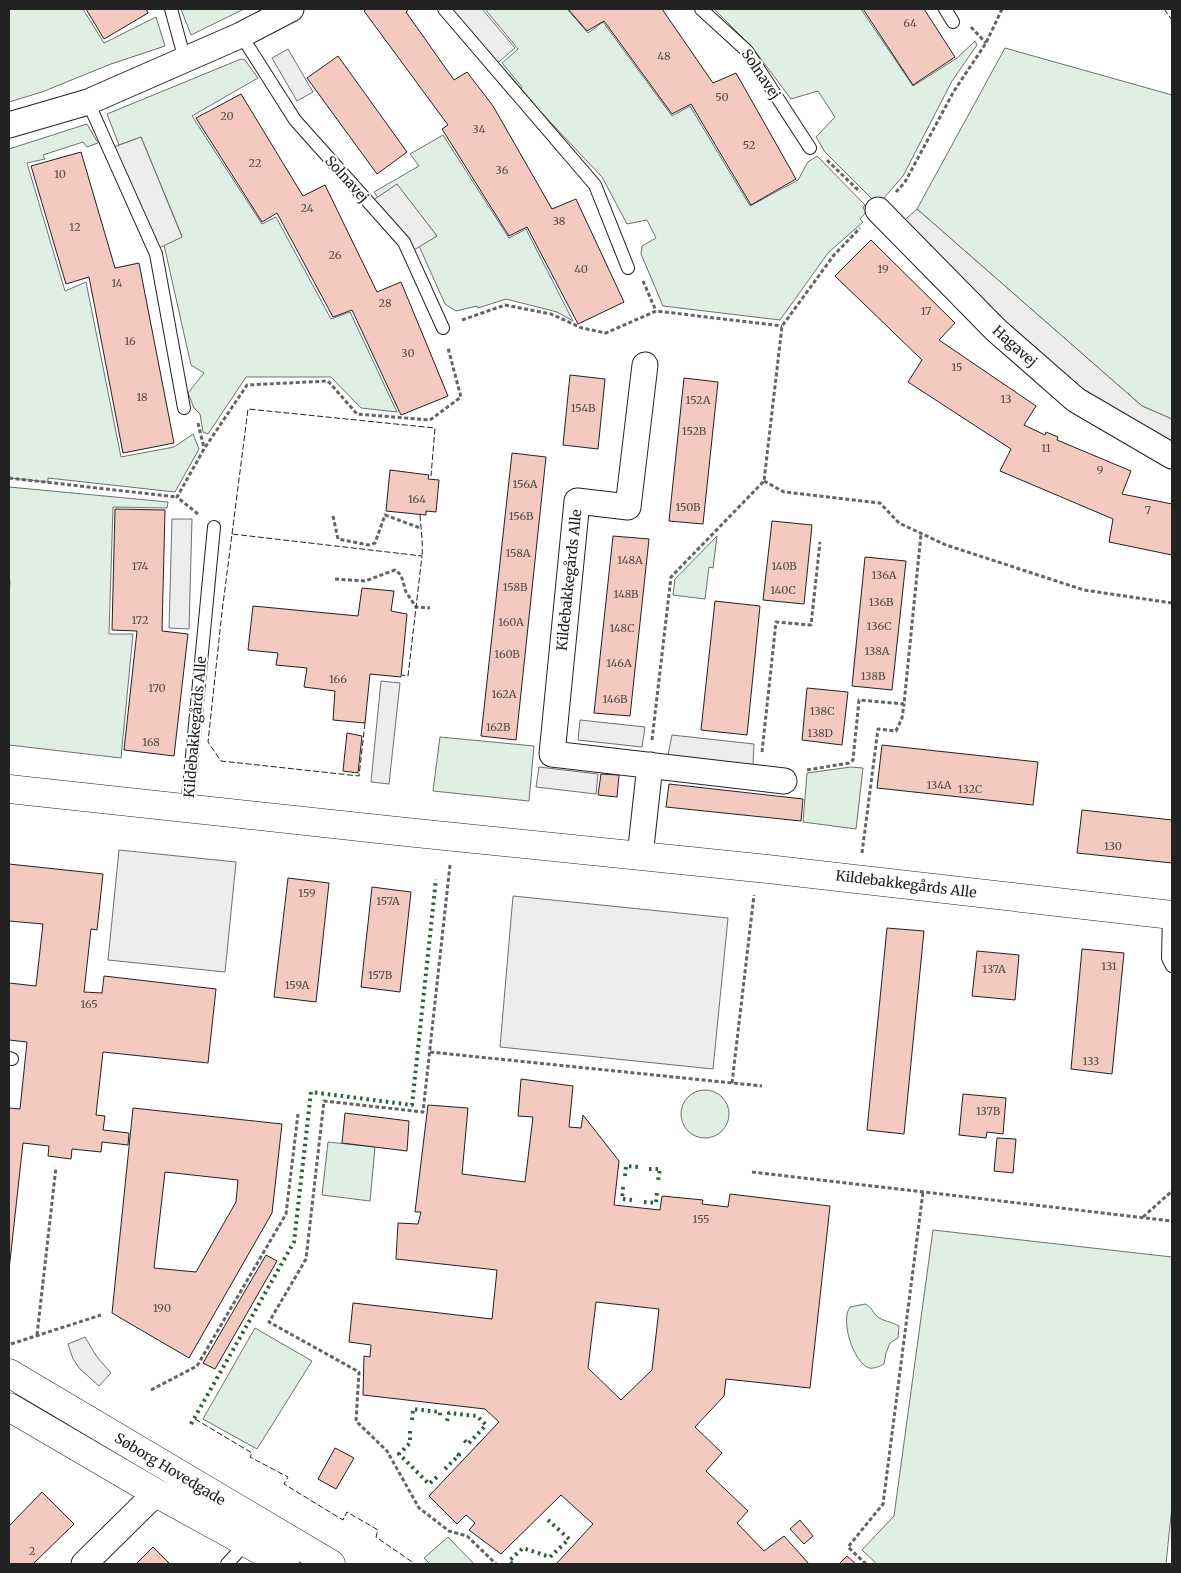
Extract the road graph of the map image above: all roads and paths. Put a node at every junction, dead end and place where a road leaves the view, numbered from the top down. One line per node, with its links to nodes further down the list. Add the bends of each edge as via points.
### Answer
1 (171, 9): 9 (lane)
2 (291, 9): 8 (street)
3 (444, 9): 14 (lane, via 595,185)
4 (701, 9): 12 (lane, Solnavej, via 747,51)
5 (945, 9): 7 (lane)
6 (1002, 9): 13 (path, via 986,43 954,91 905,182)
7 (953, 22)
8 (241, 35): 9 (street); 17 (lane, Solnavej, via 295,120 404,242)
9 (185, 60): 10 (street)
10 (88, 102): 11 (street); 19 (lane, via 156,254)
11 (9, 125)
12 (810, 148): 13 (path, via 820,153)
13 (878, 210): 16 (path, via 834,255); 20 (street, Hagavej, via 996,330 1076,400)
14 (628, 268): 15 (path, via 642,278)
15 (656, 311): 16 (path); 17 (path, via 606,333 582,328 551,314 505,305)
16 (782, 326): 22 (path)
17 (443, 328): 23 (path, via 461,397 430,420 357,414 328,381 247,385 204,449)
18 (644, 365): 33 (street, Kildebakkegårds Alle, via 628,506 577,501 552,754)
19 (184, 408)
20 (1172, 456)
21 (9, 478): 23 (path)
22 (764, 481): 27 (path, via 784,492 880,503 898,523); 33 (path, via 671,577)
23 (177, 497): 25 (path)
24 (332, 516): 26 (path, via 338,539 368,544 376,543 385,515)
25 (214, 527): 37 (lane, Kildebakkegårds Alle)
26 (420, 528)
27 (920, 534): 30 (path, via 946,546 1084,590); 32 (path)
28 (820, 542): 34 (path, via 811,625 776,622)
29 (335, 579): 31 (path, via 365,581 395,570 401,575 406,592 416,607)
30 (1172, 603)
31 (430, 608)
32 (904, 704): 35 (path, via 859,700 853,760 798,771 797,782); 40 (path, via 896,731 878,729)
33 (650, 765): 34 (street, Kildebakkegårds Alle); 39 (street)
34 (759, 778): 35 (street, Kildebakkegårds Alle)
35 (784, 781)
36 (9, 789): 37 (street, Kildebakkegårds Alle)
37 (187, 808): 38 (street, Kildebakkegårds Alle)
38 (453, 837): 39 (street, Kildebakkegårds Alle); 44 (path)
39 (640, 856): 40 (street, Kildebakkegårds Alle)
40 (859, 879): 42 (street, Kildebakkegårds Alle)
41 (752, 910): 45 (path)
42 (1171, 915): 43 (lane, via 1168,958)
43 (1172, 966)
44 (430, 1052): 45 (path); 66 (path, via 423,1112 324,1101 306,1259 269,1322 359,1372 356,1421 387,1451 419,1508 448,1531 467,1536)
45 (732, 1083): 46 (path)
46 (762, 1086)
47 (298, 1114): 58 (path, via 286,1214 197,1366)
48 (56, 1167): 55 (path)
49 (752, 1172): 51 (path)
50 (1172, 1191): 52 (path)
51 (923, 1192): 52 (path); 67 (path, via 883,1504 848,1547)
52 (1143, 1217): 53 (path)
53 (1172, 1221)
54 (100, 1315): 55 (path)
55 (38, 1335): 56 (path)
56 (9, 1344)
57 (9, 1373): 65 (street, Søborg Hovedgade)
58 (151, 1390)
59 (9, 1408): 60 (street, Søborg Hovedgade)
60 (156, 1493): 61 (street, Søborg Hovedgade); 62 (street)
61 (246, 1543): 63 (lane); 64 (street, Søborg Hovedgade)
62 (84, 1564)
63 (227, 1564)
64 (285, 1564)
65 (331, 1564)
66 (496, 1564)
67 (866, 1564)

